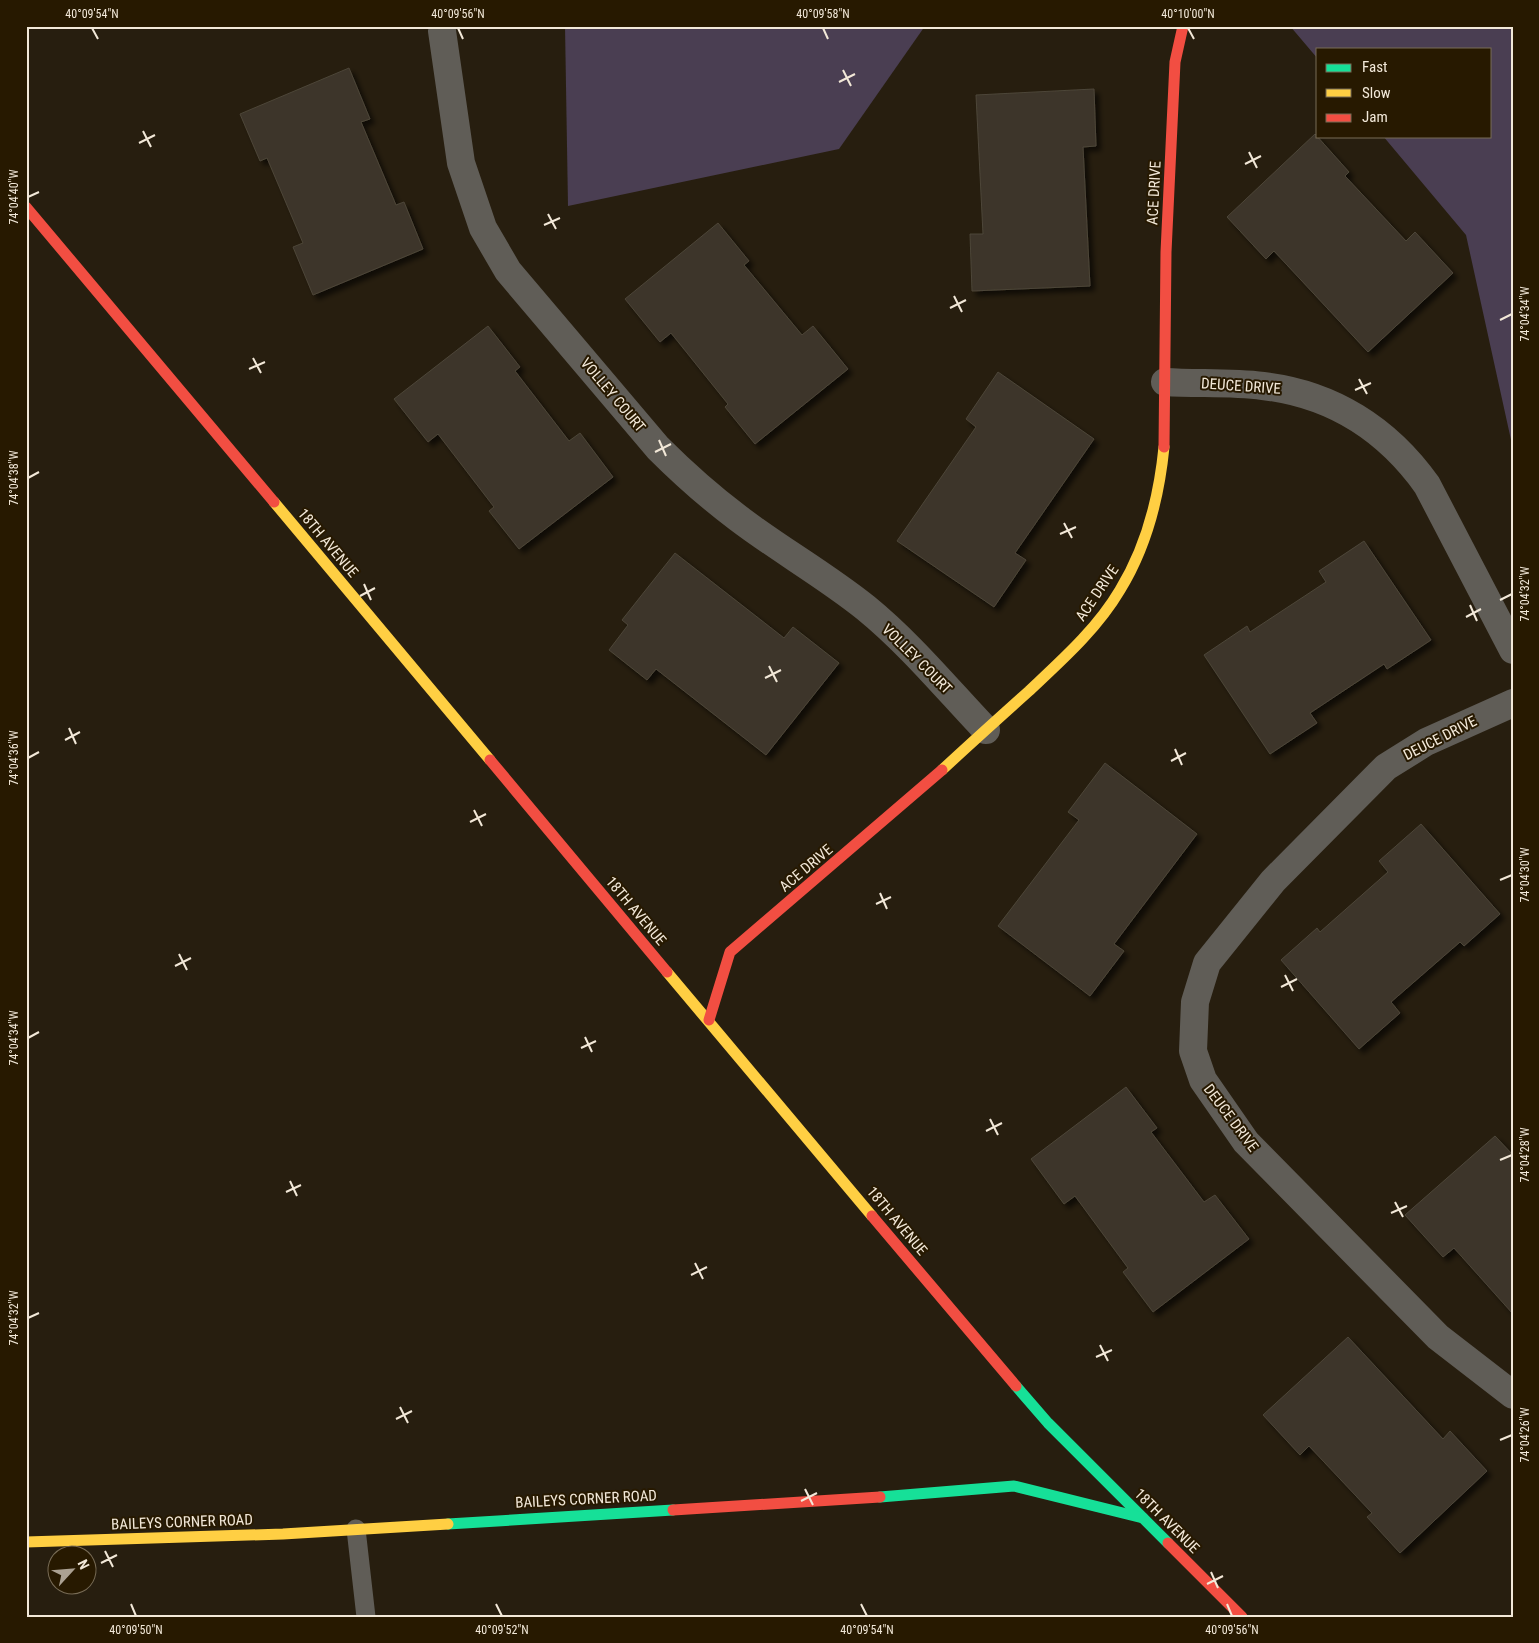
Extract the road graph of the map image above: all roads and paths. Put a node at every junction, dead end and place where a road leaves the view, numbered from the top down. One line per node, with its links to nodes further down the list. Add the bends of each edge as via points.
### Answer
1 (1183, 26): 4 (street, ACE DRIVE, via 1175,62 1166,252)
2 (442, 31): 7 (street, VOLLEY COURT, via 461,163 483,228 508,271 676,466 738,518 822,574 867,610 910,649)
3 (26, 207): 8 (street, 18TH AVENUE)
4 (1165, 382): 5 (street, DEUCE DRIVE, via 1291,390 1343,409 1367,423 1410,461 1427,485); 7 (street, ACE DRIVE, via 1161,478 1143,545 1124,583 1085,637)
5 (1513, 650)
6 (1513, 703): 9 (street, DEUCE DRIVE, via 1426,742 1386,767 1273,881 1207,963 1196,1002 1193,1051 1203,1080 1246,1142 1438,1337)
7 (986, 730): 8 (street, ACE DRIVE, via 900,808 730,952)
8 (709, 1020): 10 (street, 18TH AVENUE, via 993,1360 1048,1423)
9 (1513, 1395)
10 (1143, 1518): 11 (street, BAILEYS CORNER ROAD, via 1014,1486 856,1499); 14 (street, 18TH AVENUE)
11 (356, 1529): 12 (street, BAILEYS CORNER ROAD); 13 (lane)
12 (26, 1542)
13 (366, 1617)
14 (1242, 1617)

